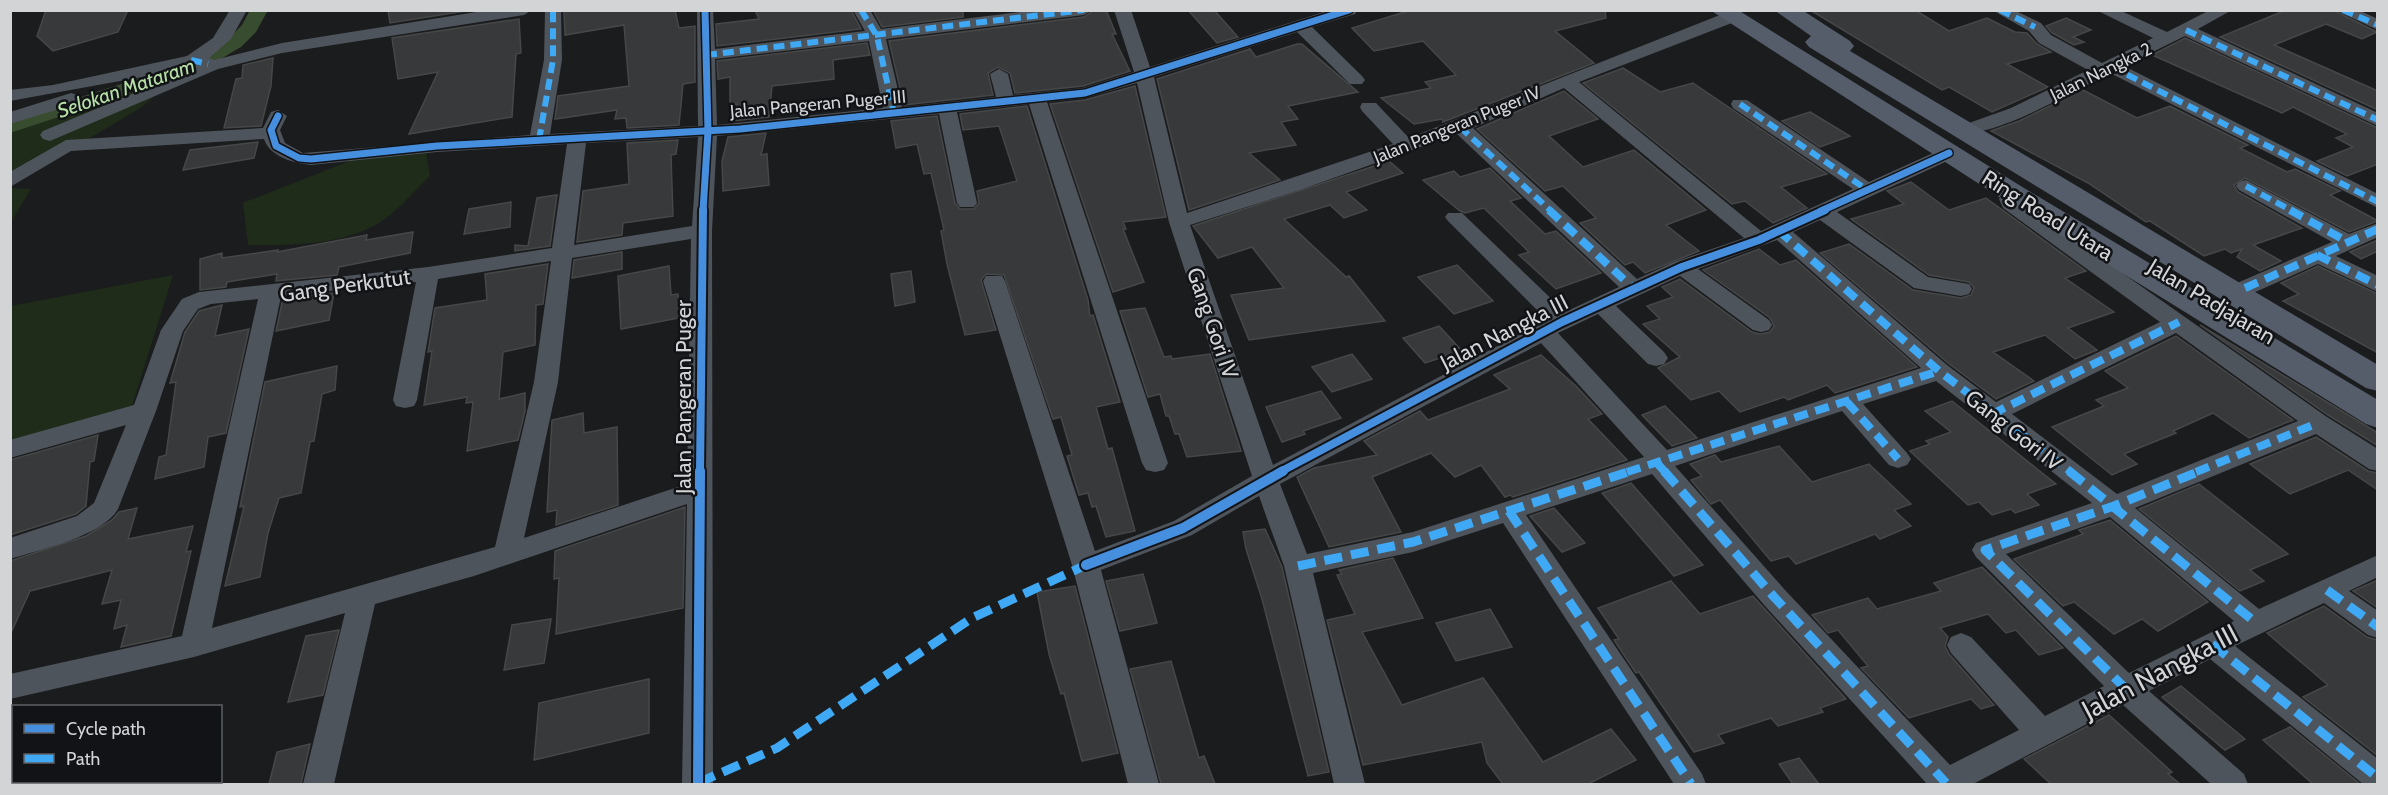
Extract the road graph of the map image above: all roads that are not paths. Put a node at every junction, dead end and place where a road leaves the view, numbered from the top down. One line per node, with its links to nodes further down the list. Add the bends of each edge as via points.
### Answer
1 (239, 10): 22 (street, via 225,39)
2 (524, 10): 22 (street)
3 (553, 10): 43 (street, via 553,60)
4 (705, 10): 21 (street, Jalan Pangeran Puger)
5 (861, 10): 19 (street)
6 (1084, 10): 19 (street)
7 (1122, 10): 25 (street, Gang Gori IV)
8 (1349, 10): 17 (street, Jalan Pangeran Puger III)
9 (1764, 10): 63 (highway, Jalan Padjajaran)
10 (1785, 10): 39 (highway, Ring Road Utara)
11 (2000, 10): 23 (street, via 2035,27 2045,39)
12 (2103, 10): 20 (street)
13 (2224, 10): 18 (street, Jalan Nangka 2)
14 (2343, 10): 16 (street)
15 (1731, 13): 26 (highway, Ring Road Utara); 28 (street, Jalan Pangeran Puger IV)
16 (2378, 25)
17 (1302, 27): 25 (street, Jalan Pangeran Puger III); 27 (street)
18 (2186, 30): 20 (street, Jalan Nangka 2); 37 (street)
19 (878, 36): 21 (street); 35 (street)
20 (2169, 39): 23 (street, Jalan Nangka 2)
21 (706, 55): 40 (street, Jalan Pangeran Puger)
22 (203, 63): 29 (street); 36 (street); 41 (street)
23 (2107, 69): 39 (street, Jalan Nangka 2, via 2018,112); 50 (street)
24 (999, 74): 31 (street)
25 (1144, 75): 30 (street, Jalan Pangeran Puger III, via 1085,93); 54 (street, Gang Gori IV)
26 (1836, 75): 45 (highway, Ring Road Utara); 63 (highway, Jalan Padjajaran)
27 (1356, 80)
28 (1566, 81): 38 (street, Jalan Pangeran Puger IV); 57 (street, Gang Gori IV)
29 (10, 96)
30 (1037, 99): 31 (street, Jalan Pangeran Puger III); 89 (street)
31 (1006, 102): 34 (street, Jalan Pangeran Puger III)
32 (1740, 104): 48 (street)
33 (1369, 107): 44 (street)
34 (947, 109): 35 (street, Jalan Pangeran Puger III); 51 (street)
35 (894, 114): 40 (street, Jalan Pangeran Puger III)
36 (10, 118)
37 (2378, 120)
38 (1461, 127): 44 (street, Jalan Pangeran Puger IV); 66 (street)
39 (1976, 127): 69 (highway, Ring Road Utara)
40 (708, 131): 42 (street, Jalan Pangeran Puger III); 56 (street, Jalan Pangeran Puger)
41 (50, 135)
42 (577, 138): 43 (street, Jalan Pangeran Puger III); 59 (street)
43 (539, 140): 46 (street, Jalan Pangeran Puger III, via 311,159 299,158 276,146 275,124 66,146)
44 (1407, 147): 54 (street, Jalan Pangeran Puger IV)
45 (1949, 153): 48 (street, Jalan Nangka III); 49 (highway, Ring Road Utara)
46 (10, 182)
47 (2246, 186): 58 (street)
48 (1869, 190): 52 (street, Jalan Nangka III)
49 (2014, 194): 71 (street, via 2010,204); 83 (highway, Ring Road Utara)
50 (2378, 202)
51 (967, 203)
52 (1823, 212): 57 (street, Jalan Nangka III); 67 (street, via 1922,283)
53 (1455, 217): 73 (street)
54 (1179, 222): 90 (street, Gang Gori IV)
55 (2378, 229): 58 (street)
56 (702, 231): 59 (street, Gang Perkutut); 91 (street, Jalan Pangeran Puger)
57 (1769, 236): 61 (street, Jalan Nangka III); 76 (street, Gang Gori IV)
58 (2348, 242): 60 (street)
59 (562, 252): 62 (street, Gang Perkutut); 95 (street, via 546,382)
60 (2317, 255): 65 (street); 69 (street)
61 (1682, 267): 66 (street, Jalan Nangka III); 72 (street)
62 (428, 273): 68 (street, Gang Perkutut); 78 (street)
63 (2186, 275): 69 (highway, Jalan Padjajaran)
64 (994, 281): 97 (street)
65 (2378, 285)
66 (1634, 289): 70 (street, Jalan Nangka III)
67 (1961, 289)
68 (271, 291): 81 (street, via 207,297 190,304 172,330); 104 (street, Gang Perkutut)
69 (2240, 300): 75 (highway, Ring Road Utara); 77 (highway, Jalan Padjajaran); 79 (highway, Jalan Padjajaran)
70 (1601, 304): 73 (street, Jalan Nangka III); 74 (street)
71 (2178, 322): 82 (street); 84 (street)
72 (1761, 325)
73 (1553, 327): 87 (street); 90 (street, Jalan Nangka III)
74 (1656, 358)
75 (2378, 366)
76 (1939, 371): 80 (street); 82 (street, Gang Gori IV)
77 (2378, 380)
78 (405, 400)
79 (2378, 400)
80 (1847, 402): 86 (street); 87 (street)
81 (144, 411): 85 (street); 94 (street, via 105,509 86,523)
82 (1992, 414): 92 (street, Gang Gori IV)
83 (2378, 416)
84 (2318, 423): 88 (street); 92 (street)
85 (10, 449)
86 (1898, 459)
87 (1660, 462): 93 (street); 115 (street, via 1776,598)
88 (2378, 462)
89 (1155, 464)
90 (1266, 480): 97 (street, Jalan Nangka III, via 1183,528); 98 (street, Gang Gori IV)
91 (702, 489): 95 (street); 111 (street, Jalan Pangeran Puger)
92 (2114, 506): 101 (street, Gang Gori IV); 107 (street, via 1985,550)
93 (1509, 511): 98 (street, via 1413,542); 114 (street)
94 (10, 549)
95 (507, 554): 100 (street)
96 (2378, 564): 99 (street, Jalan Nangka III)
97 (1086, 565): 112 (street)
98 (1298, 566): 113 (street)
99 (2327, 590): 101 (street, Jalan Nangka III); 102 (street)
100 (363, 595): 104 (street); 110 (street)
101 (2255, 622): 103 (street, Jalan Nangka III)
102 (2378, 627)
103 (2212, 644): 107 (street, Jalan Nangka III); 109 (street)
104 (194, 645): 106 (street)
105 (1961, 645): 108 (street)
106 (10, 687)
107 (2127, 690): 108 (street, Jalan Nangka III); 116 (street)
108 (2042, 734): 115 (street, Jalan Nangka III)
109 (2378, 778)
110 (319, 784)
111 (698, 784)
112 (1143, 784)
113 (1350, 784)
114 (1691, 784)
115 (1945, 784)
116 (2233, 784)

